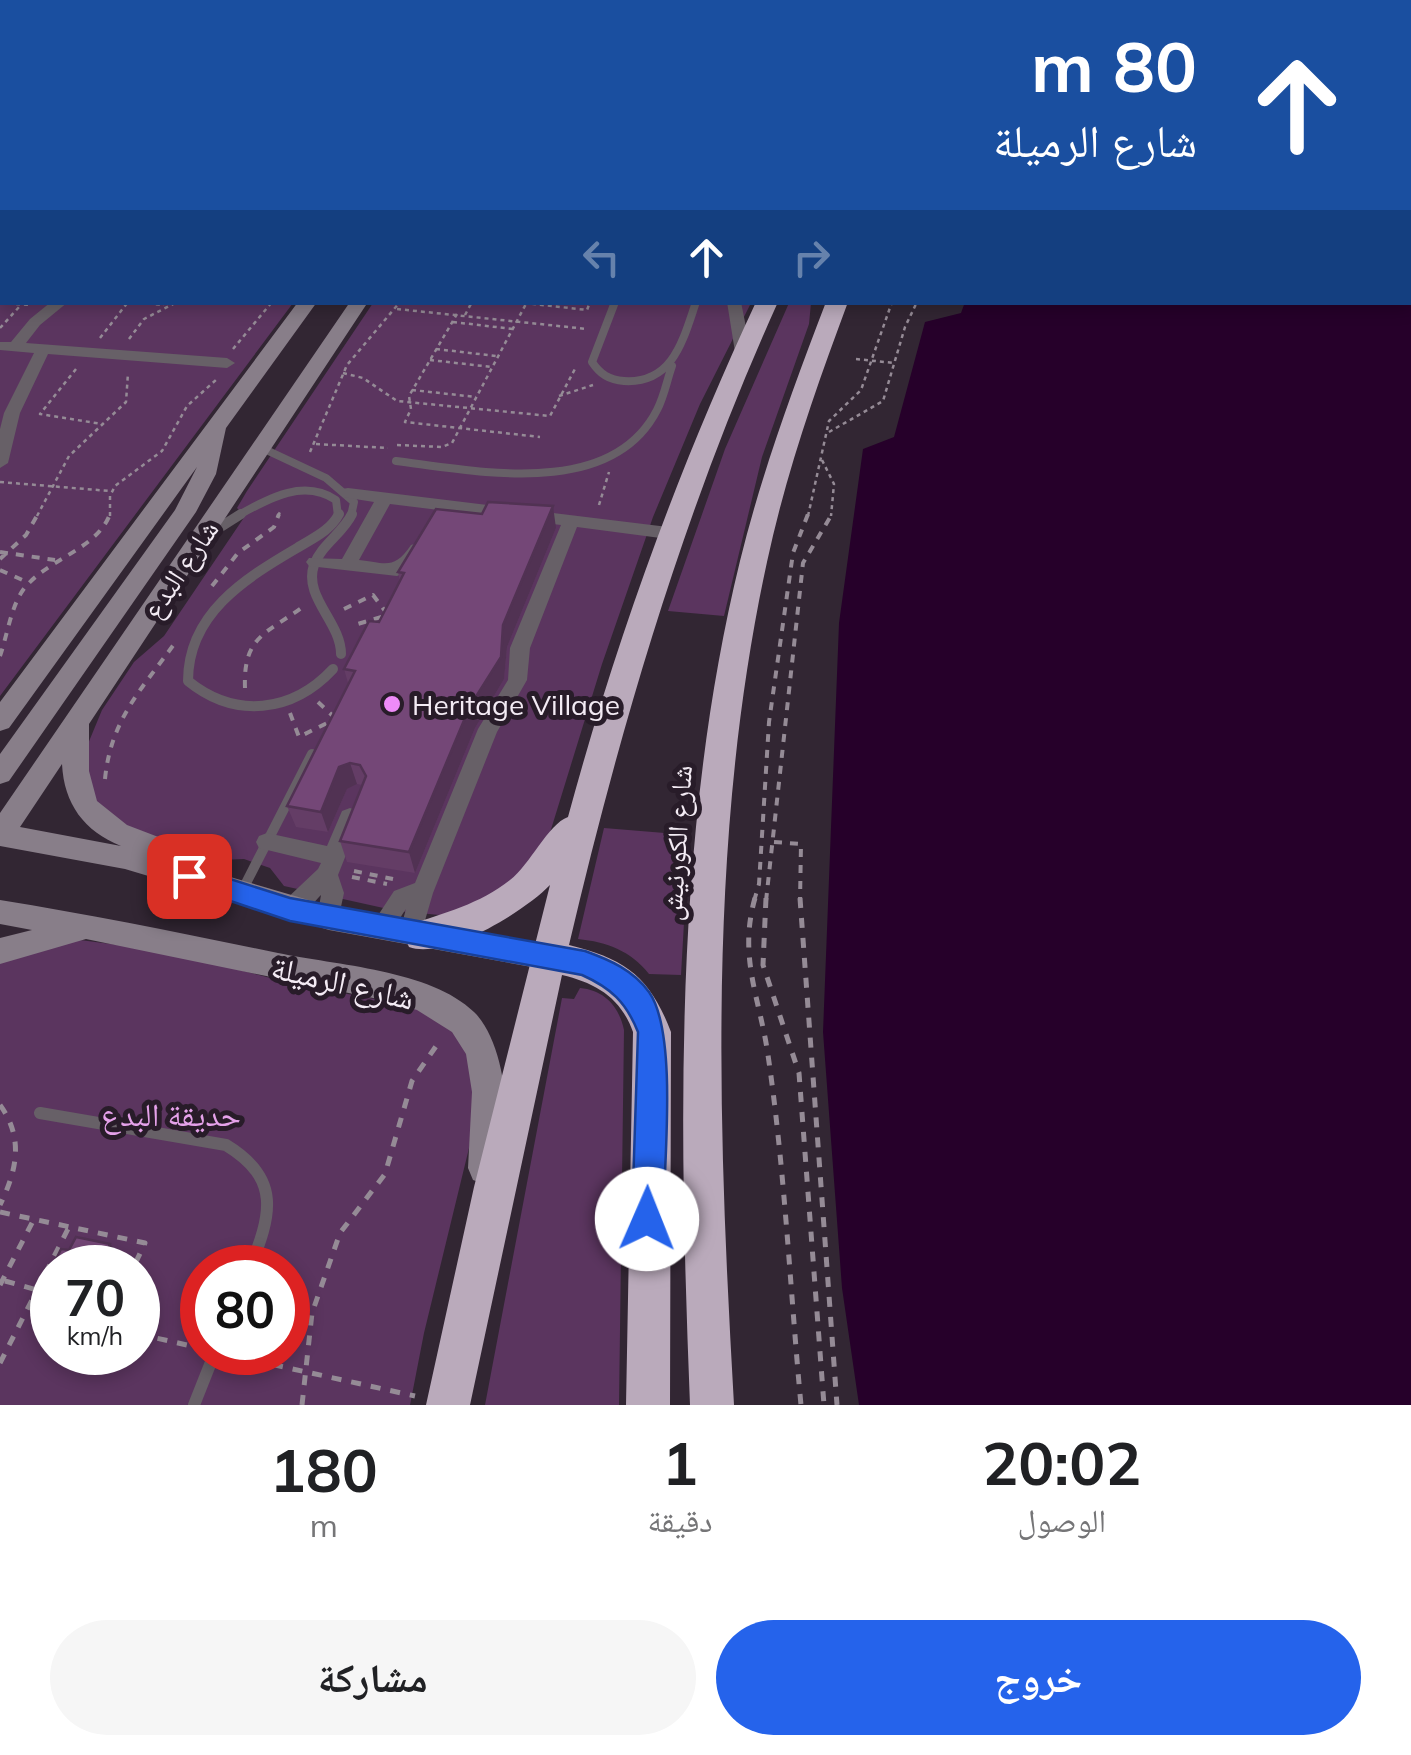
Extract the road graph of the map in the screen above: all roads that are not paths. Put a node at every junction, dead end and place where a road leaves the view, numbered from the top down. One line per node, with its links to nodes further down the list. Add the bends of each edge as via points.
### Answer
1 (57, 305): 9 (street)
2 (306, 305): 14 (main road, شارع البدع)
3 (357, 305): 15 (main road, شارع البدع)
4 (614, 305): 13 (lane, via 592,356 594,367 612,379 650,380)
5 (695, 305): 13 (lane)
6 (735, 305): 11 (street)
7 (766, 305): 11 (highway)
8 (836, 305): 54 (highway, شارع الكورنيش, via 789,424 766,509 720,768 704,1078)
9 (8, 346): 10 (street)
10 (43, 349): 12 (street); 17 (street, via 12,413)
11 (743, 352): 22 (highway)
12 (227, 363)
13 (672, 366): 16 (lane, via 654,420 620,450 580,466 536,474)
14 (218, 421): 28 (main road, شارع البدع); 31 (main road, via 197,493)
15 (262, 448): 18 (lane); 23 (main road, شارع البدع)
16 (396, 461)
17 (0, 463)
18 (348, 494): 19 (street); 24 (lane, via 354,502 351,522)
19 (382, 502): 20 (street); 25 (street)
20 (438, 509): 21 (street, via 497,521 505,513); 25 (street, via 402,568)
21 (575, 522): 22 (street); 38 (street, via 520,648 522,663 503,712 488,729)
22 (668, 533): 33 (highway)
23 (201, 539): 27 (lane, via 277,495 312,491 336,500 339,518 330,528 235,588 186,649 188,681 222,705 286,702); 29 (main road, شارع البدع)
24 (315, 562): 25 (street); 26 (lane, via 316,596 338,630)
25 (347, 565)
26 (341, 654)
27 (333, 670)
28 (2, 718)
29 (76, 724): 34 (main road, شارع البدع); 37 (main road, via 77,780 89,811 121,835 190,858)
30 (312, 754): 35 (lane)
31 (0, 774)
32 (358, 796): 36 (street)
33 (587, 796): 44 (highway, via 556,853 514,900 490,914); 46 (highway)
34 (0, 835): 37 (main road, شارع الرميلة, via 125,858)
35 (266, 842): 36 (street); 37 (lane)
36 (330, 868): 39 (street); 41 (street)
37 (230, 892): 39 (main road, شارع الرميلة)
38 (422, 893): 43 (street, via 403,896); 44 (street)
39 (290, 910): 41 (main road, شارع الرميلة)
40 (0, 912): 42 (main road, شارع الرميلة)
41 (328, 918): 43 (main road, شارع الرميلة)
42 (90, 926): 45 (main road); 48 (main road, شارع الرميلة, via 423,999 462,1021 482,1055 487,1086)
43 (381, 928): 44 (main road, شارع الرميلة)
44 (416, 935): 46 (main road, شارع الرميلة)
45 (0, 951)
46 (548, 957): 48 (highway); 53 (highway, via 616,977 640,1001 652,1032)
47 (40, 1113): 49 (lane, via 241,1152 268,1191)
48 (481, 1238): 51 (highway)
49 (259, 1245)
50 (207, 1375): 52 (lane)
51 (448, 1404)
52 (194, 1405)
53 (648, 1405)
54 (712, 1405)

